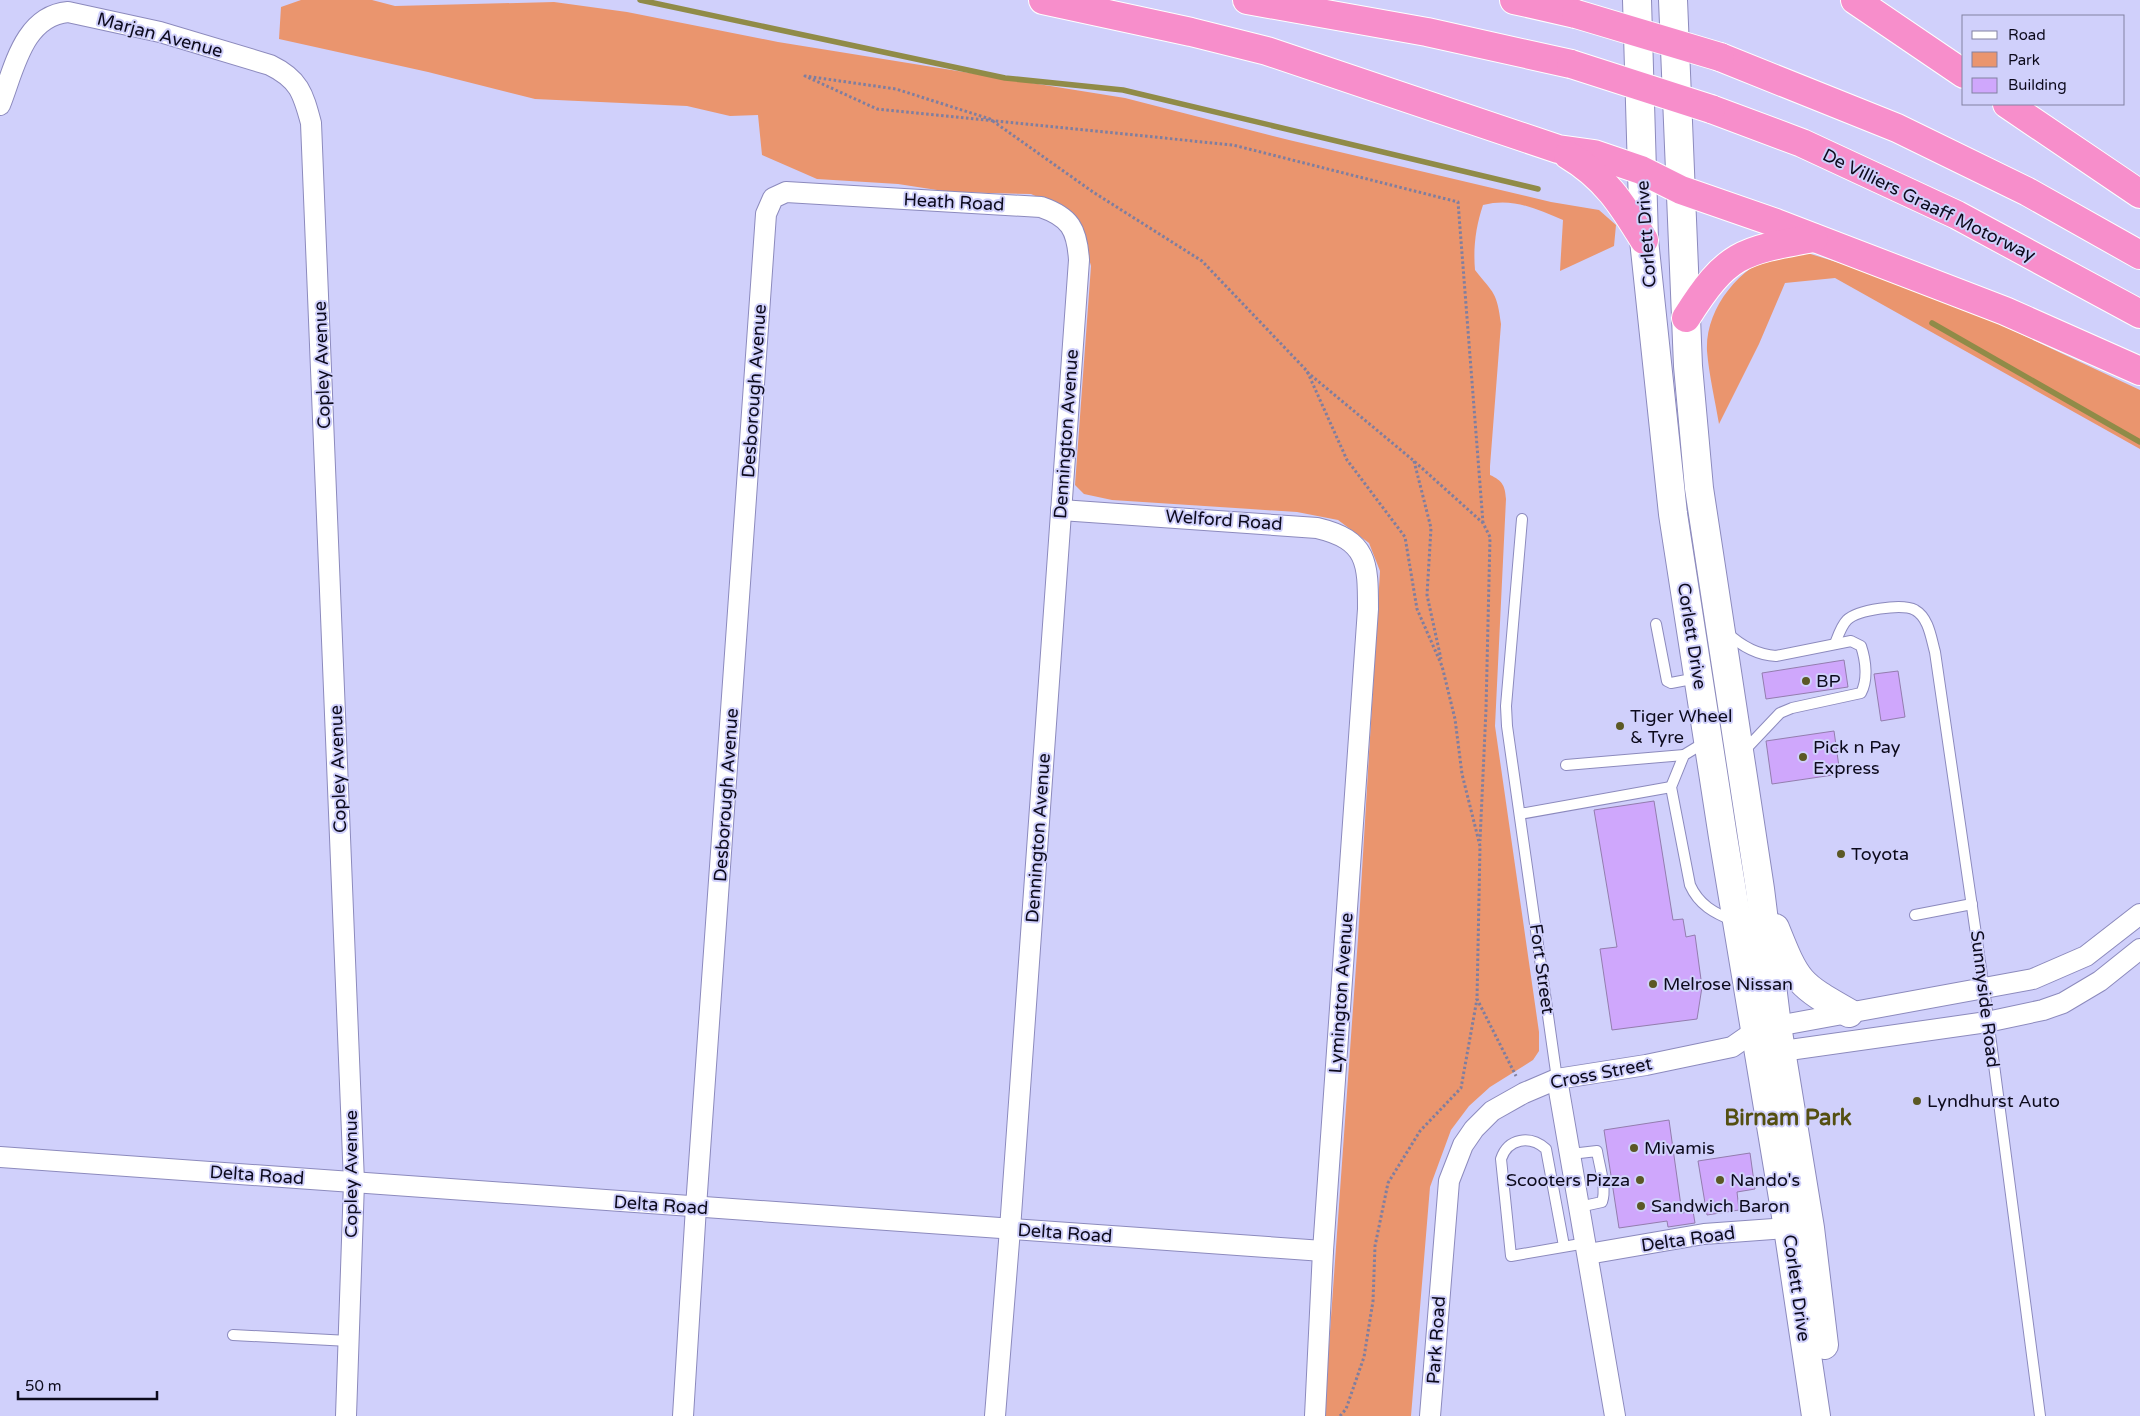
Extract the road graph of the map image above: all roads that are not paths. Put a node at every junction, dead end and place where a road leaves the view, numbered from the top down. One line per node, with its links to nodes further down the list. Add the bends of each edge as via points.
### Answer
1 (1043, 0): 11 (highway, via 1267,51)
2 (1247, 0): 20 (highway, De Villiers Graaff Motorway, bridge, via 1427,32 1571,64 1711,109 1802,144 1957,215)
3 (1514, 0): 18 (highway, bridge, via 1576,14 1720,57 1897,128 2028,192)
4 (1637, 0): 12 (main road, Corlett Drive)
5 (1673, 0): 13 (main road, Corlett Drive)
6 (1855, 0): 7 (highway)
7 (1962, 73)
8 (0, 105): 10 (street, Marjan Avenue, via 29,33 55,13 68,12 160,32 270,65 286,73 298,85)
9 (2008, 105): 15 (highway)
10 (311, 123): 48 (street, Copley Avenue)
11 (1558, 149): 12 (highway, via 1594,154); 17 (highway, via 1582,163 1618,197)
12 (1641, 170): 13 (highway); 17 (main road, Corlett Drive)
13 (1681, 190): 16 (highway); 21 (main road, Corlett Drive)
14 (794, 192): 19 (street, Heath Road, via 1041,207 1056,212 1074,230); 49 (street, Desborough Avenue, via 773,198 766,214)
15 (2140, 194)
16 (1814, 238): 21 (highway, via 1751,250 1735,258 1710,282); 22 (highway, via 2005,311)
17 (1644, 240): 29 (main road, Corlett Drive, via 1673,514)
18 (2140, 255)
19 (1080, 260): 23 (street, Dennington Avenue)
20 (2140, 314)
21 (1686, 318): 27 (main road, Corlett Drive, via 1692,429)
22 (2140, 371)
23 (1061, 510): 25 (street, Welford Road, via 1317,528 1348,540 1364,558); 51 (street, Dennington Avenue)
24 (1522, 519): 35 (lane, Fort Street, via 1506,706)
25 (1367, 570): 54 (street, Lymington Avenue, via 1364,684)
26 (1656, 624): 29 (lane, via 1667,680 1671,683)
27 (1718, 625): 28 (lane, via 1743,646 1767,656); 32 (main road, Corlett Drive)
28 (1835, 644): 32 (lane, via 1851,641 1861,646 1866,682 1861,693 1780,713); 37 (lane, Sunnyside Road, via 1843,626 1857,613 1895,607 1915,610 1928,626 1935,652)
29 (1698, 678): 30 (main road, Corlett Drive)
30 (1708, 741): 31 (lane); 40 (main road, Corlett Drive)
31 (1684, 755): 33 (lane); 34 (lane)
32 (1739, 757): 36 (main road, Corlett Drive)
33 (1566, 765)
34 (1671, 787): 35 (lane); 40 (lane, via 1695,897 1712,912)
35 (1520, 814): 46 (lane, Fort Street)
36 (1760, 889): 43 (main road, via 1798,980); 45 (main road, Corlett Drive)
37 (1972, 904): 39 (lane); 42 (lane, Sunnyside Road)
38 (2140, 914): 42 (street, Cross Street, via 2097,949 2074,962 2033,979)
39 (1915, 915)
40 (1737, 922): 45 (main road, Corlett Drive)
41 (2140, 949): 44 (street, Cross Street, via 2100,980 2063,1002 2044,1010)
42 (1984, 987): 43 (street, Cross Street); 44 (lane, Sunnyside Road)
43 (1849, 1013): 45 (street, Cross Street)
44 (1987, 1022): 45 (street, Cross Street); 66 (lane, Sunnyside Road)
45 (1768, 1041): 46 (street, Cross Street); 50 (main road, Corlett Drive); 65 (main road, Corlett Drive, via 1810,1228)
46 (1557, 1079): 53 (street, Fort Street); 55 (street, Cross Street, via 1524,1092 1492,1111 1463,1145 1449,1181)
47 (0, 1157): 48 (street, Delta Road)
48 (354, 1182): 49 (street, Delta Road); 57 (street, Copley Avenue)
49 (696, 1207): 51 (street, Delta Road); 59 (street, Desborough Avenue)
50 (1788, 1228): 53 (street, Delta Road); 64 (main road, Corlett Drive)
51 (1010, 1229): 54 (street, Delta Road); 60 (street, Dennington Avenue)
52 (1564, 1246): 52 (lane, via 1511,1256 1501,1159 1514,1142 1531,1140 1546,1149); 53 (lane)
53 (1587, 1248): 63 (street, Fort Street)
54 (1322, 1251): 61 (street, Lymington Avenue)
55 (1441, 1263): 62 (street, Park Road)
56 (233, 1335): 57 (lane)
57 (348, 1341): 58 (street, Copley Avenue)
58 (346, 1416)
59 (684, 1416)
60 (994, 1416)
61 (1315, 1416)
62 (1430, 1416)
63 (1615, 1416)
64 (1816, 1416)
65 (1833, 1416)
66 (2040, 1416)

